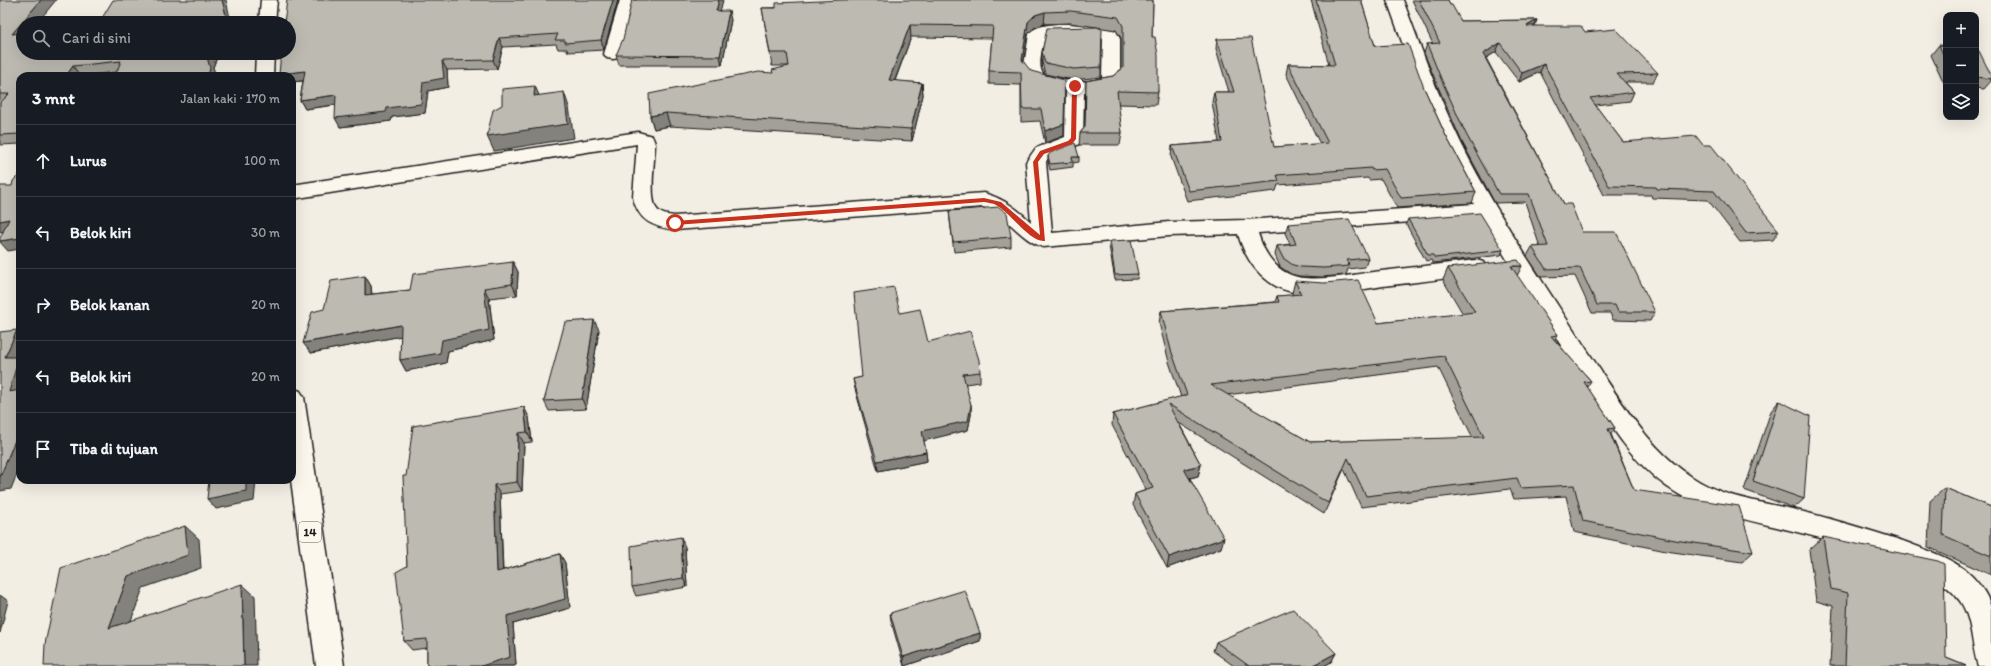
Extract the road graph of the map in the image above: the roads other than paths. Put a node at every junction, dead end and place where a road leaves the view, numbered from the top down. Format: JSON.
{"nodes":[{"id":1,"x":269,"y":0,"type":"edge"},
{"id":2,"x":628,"y":0,"type":"edge"},
{"id":3,"x":1395,"y":0,"type":"edge"},
{"id":4,"x":268,"y":16,"type":"edge"},
{"id":5,"x":613,"y":54,"type":"dead end"},
{"id":6,"x":265,"y":60,"type":"edge"},
{"id":7,"x":264,"y":72,"type":"edge"},
{"id":8,"x":1075,"y":86,"type":"junction"},
{"id":9,"x":296,"y":191,"type":"edge"},
{"id":10,"x":1486,"y":210,"type":"junction"},
{"id":11,"x":1246,"y":227,"type":"junction"},
{"id":12,"x":1043,"y":240,"type":"junction"},
{"id":13,"x":1518,"y":262,"type":"junction"},
{"id":14,"x":296,"y":425,"type":"edge"},
{"id":15,"x":1991,"y":664,"type":"edge"},
{"id":16,"x":330,"y":666,"type":"edge"}],
"edges":[{"from":1,"to":4,"type":"main road"},
{"from":2,"to":5,"type":"main road"},
{"from":3,"to":10,"type":"main road"},
{"from":6,"to":7,"type":"main road"},
{"from":8,"to":8,"type":"main road"},
{"from":8,"to":12,"type":"main road"},
{"from":9,"to":12,"type":"main road"},
{"from":10,"to":11,"type":"main road"},
{"from":10,"to":13,"type":"main road"},
{"from":11,"to":12,"type":"main road"},
{"from":11,"to":13,"type":"main road"},
{"from":13,"to":15,"type":"main road"},
{"from":14,"to":16,"type":"main road","number":"14"}]}
